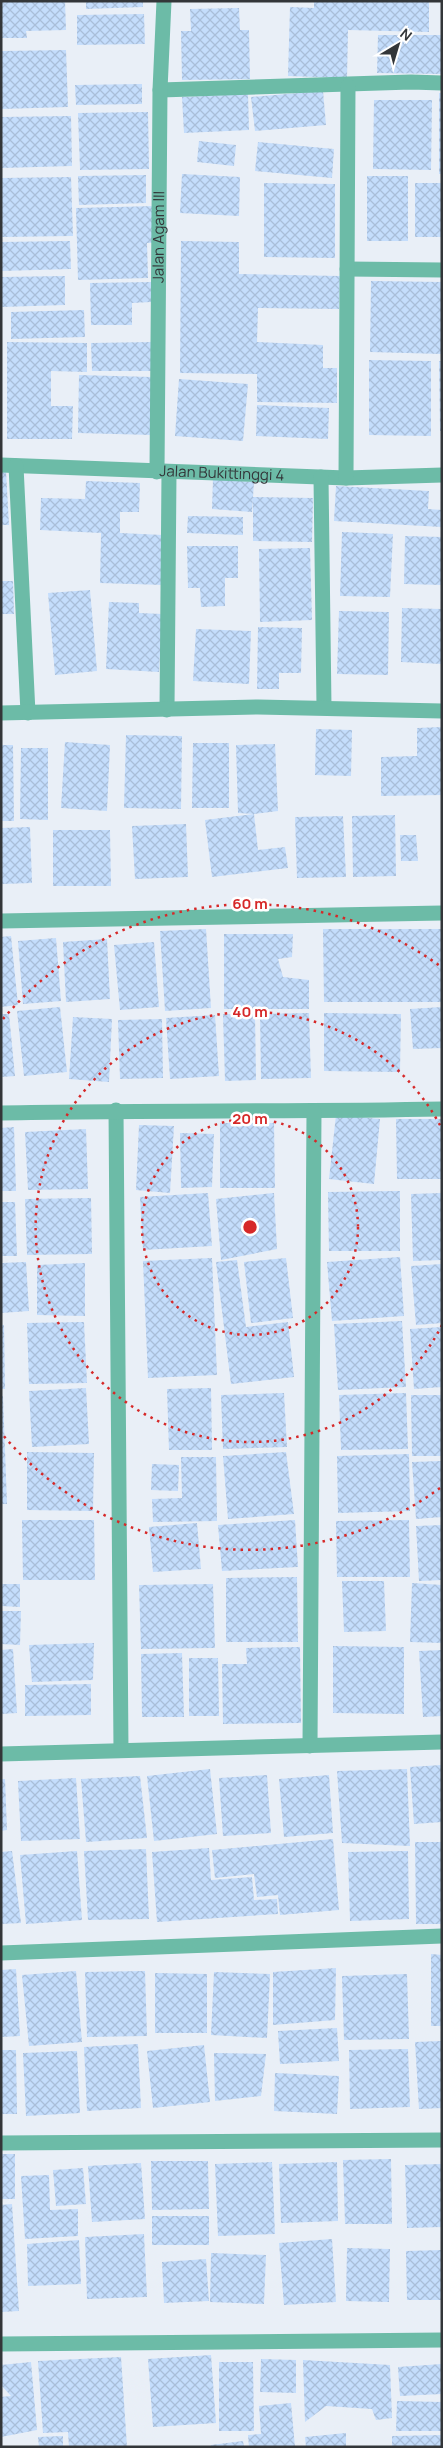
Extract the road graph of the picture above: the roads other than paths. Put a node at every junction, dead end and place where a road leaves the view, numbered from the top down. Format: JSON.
{"nodes":[{"id":1,"x":164,"y":1,"type":"edge"},
{"id":2,"x":442,"y":84,"type":"edge"},
{"id":3,"x":348,"y":86,"type":"junction"},
{"id":4,"x":160,"y":90,"type":"junction"},
{"id":5,"x":347,"y":269,"type":"junction"},
{"id":6,"x":442,"y":270,"type":"edge"},
{"id":7,"x":8,"y":466,"type":"edge"},
{"id":8,"x":163,"y":472,"type":"junction"},
{"id":9,"x":442,"y":475,"type":"edge"},
{"id":10,"x":321,"y":477,"type":"junction"},
{"id":11,"x":346,"y":478,"type":"junction"},
{"id":12,"x":324,"y":707,"type":"junction"},
{"id":13,"x":167,"y":710,"type":"junction"},
{"id":14,"x":442,"y":711,"type":"edge"},
{"id":15,"x":1,"y":713,"type":"edge"},
{"id":16,"x":28,"y":713,"type":"junction"},
{"id":17,"x":442,"y":912,"type":"edge"},
{"id":18,"x":1,"y":922,"type":"edge"},
{"id":19,"x":442,"y":1109,"type":"edge"},
{"id":20,"x":116,"y":1110,"type":"junction"},
{"id":21,"x":314,"y":1112,"type":"junction"},
{"id":22,"x":1,"y":1113,"type":"edge"},
{"id":23,"x":442,"y":1742,"type":"edge"},
{"id":24,"x":310,"y":1746,"type":"junction"},
{"id":25,"x":121,"y":1750,"type":"junction"},
{"id":26,"x":1,"y":1754,"type":"edge"},
{"id":27,"x":442,"y":1936,"type":"edge"},
{"id":28,"x":1,"y":1953,"type":"edge"},
{"id":29,"x":442,"y":2140,"type":"edge"},
{"id":30,"x":1,"y":2144,"type":"edge"},
{"id":31,"x":442,"y":2340,"type":"edge"},
{"id":32,"x":1,"y":2344,"type":"edge"}],
"edges":[{"from":1,"to":4,"type":"street","name":"Jalan Agam III"},
{"from":2,"to":3,"type":"street"},
{"from":3,"to":4,"type":"street"},
{"from":3,"to":5,"type":"street"},
{"from":4,"to":8,"type":"street","name":"Jalan Agam III"},
{"from":5,"to":6,"type":"street"},
{"from":5,"to":11,"type":"street"},
{"from":7,"to":8,"type":"street","name":"Jalan Bukittinggi 4"},
{"from":7,"to":16,"type":"street"},
{"from":8,"to":10,"type":"street","name":"Jalan Bukittinggi 4"},
{"from":8,"to":13,"type":"street","name":"Jalan Agam III"},
{"from":9,"to":11,"type":"street","name":"Jalan Bukittinggi 4"},
{"from":10,"to":11,"type":"street","name":"Jalan Bukittinggi 4"},
{"from":10,"to":12,"type":"street"},
{"from":12,"to":13,"type":"street"},
{"from":12,"to":14,"type":"street"},
{"from":13,"to":16,"type":"street"},
{"from":15,"to":16,"type":"street"},
{"from":17,"to":18,"type":"street"},
{"from":19,"to":21,"type":"street"},
{"from":20,"to":21,"type":"street"},
{"from":20,"to":22,"type":"street"},
{"from":20,"to":25,"type":"street"},
{"from":21,"to":24,"type":"street"},
{"from":23,"to":24,"type":"street"},
{"from":24,"to":25,"type":"street"},
{"from":25,"to":26,"type":"street"},
{"from":27,"to":28,"type":"street"},
{"from":29,"to":30,"type":"street"},
{"from":31,"to":32,"type":"street"}]}
